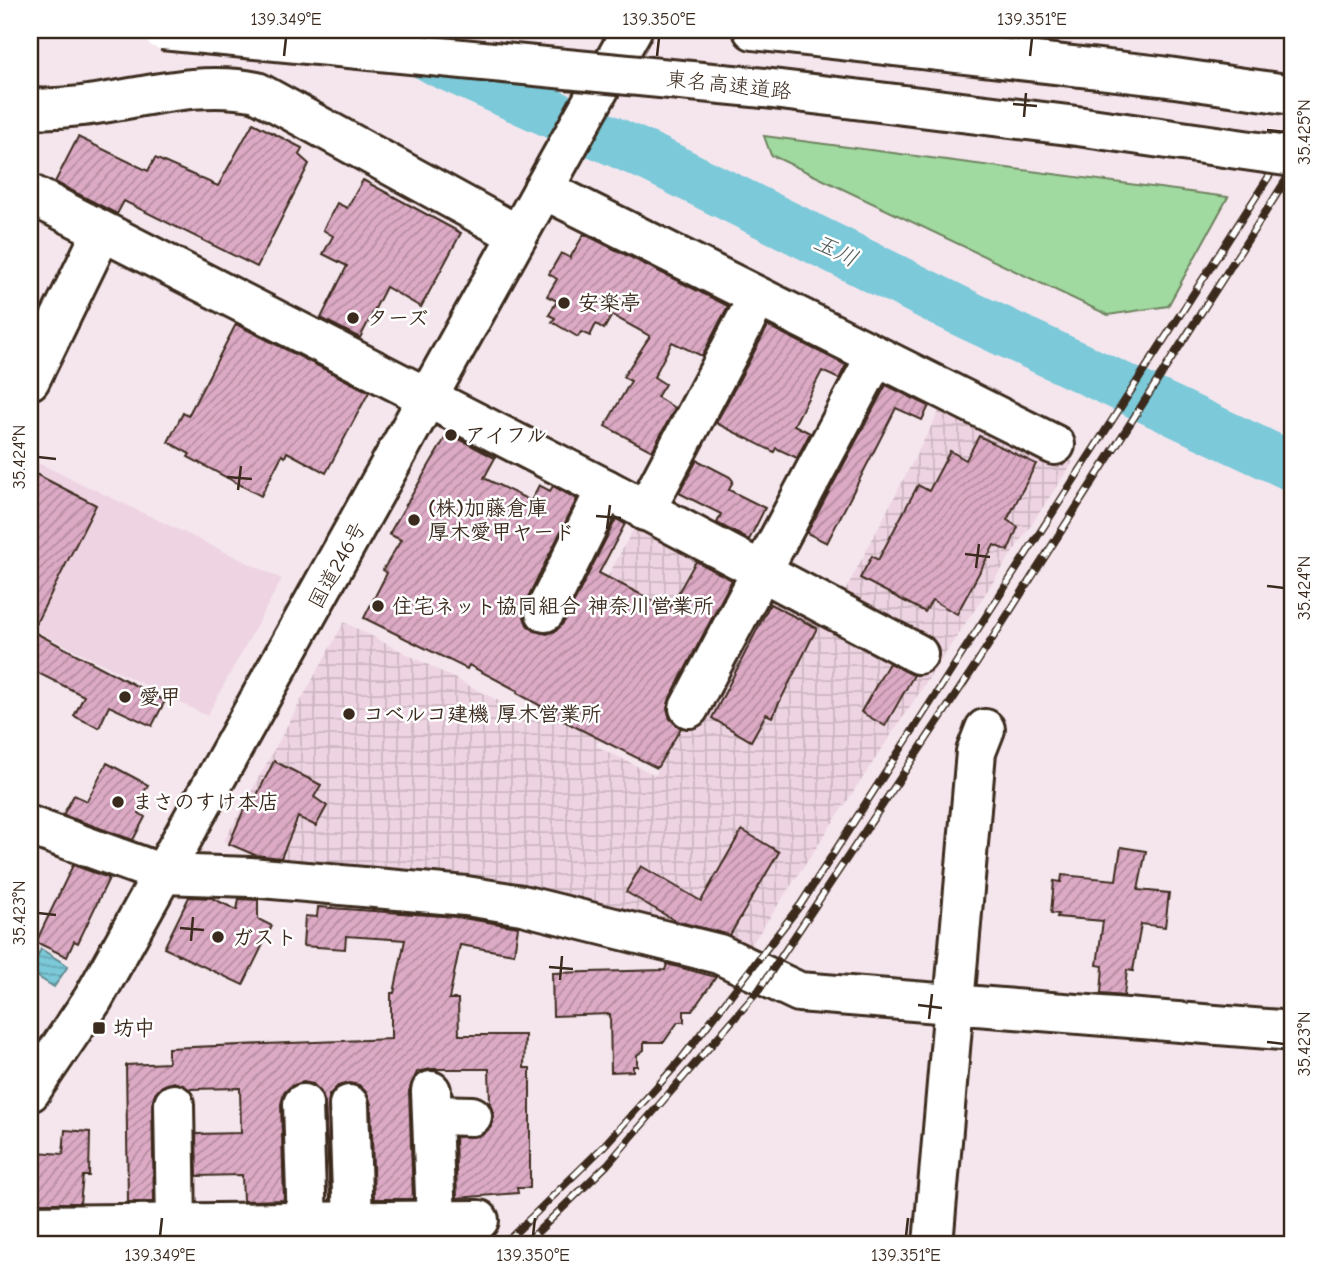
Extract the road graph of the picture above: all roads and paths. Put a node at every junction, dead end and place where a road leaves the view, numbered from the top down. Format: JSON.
{"nodes":[{"id":1,"x":162,"y":30,"type":"edge"},
{"id":2,"x":753,"y":30,"type":"edge"},
{"id":3,"x":626,"y":40,"type":"edge"},
{"id":4,"x":1293,"y":95,"type":"edge"},
{"id":5,"x":30,"y":108,"type":"edge"},
{"id":6,"x":1293,"y":157,"type":"edge"},
{"id":7,"x":546,"y":182,"type":"junction"},
{"id":8,"x":30,"y":194,"type":"edge"},
{"id":9,"x":102,"y":232,"type":"junction"},
{"id":10,"x":518,"y":235,"type":"junction"},
{"id":11,"x":758,"y":296,"type":"junction"},
{"id":12,"x":876,"y":356,"type":"junction"},
{"id":13,"x":30,"y":380,"type":"edge"},
{"id":14,"x":430,"y":398,"type":"junction"},
{"id":15,"x":1055,"y":445,"type":"dead end"},
{"id":16,"x":606,"y":489,"type":"junction"},
{"id":17,"x":645,"y":511,"type":"junction"},
{"id":18,"x":763,"y":572,"type":"junction"},
{"id":19,"x":545,"y":611,"type":"dead end"},
{"id":20,"x":918,"y":654,"type":"dead end"},
{"id":21,"x":691,"y":693,"type":"dead end"},
{"id":22,"x":985,"y":729,"type":"dead end"},
{"id":23,"x":30,"y":826,"type":"edge"},
{"id":24,"x":163,"y":874,"type":"junction"},
{"id":25,"x":952,"y":1004,"type":"junction"},
{"id":26,"x":1293,"y":1031,"type":"edge"},
{"id":27,"x":30,"y":1092,"type":"edge"},
{"id":28,"x":174,"y":1104,"type":"dead end"},
{"id":29,"x":303,"y":1104,"type":"dead end"},
{"id":30,"x":349,"y":1105,"type":"dead end"},
{"id":31,"x":472,"y":1116,"type":"dead end"},
{"id":32,"x":479,"y":1220,"type":"dead end"},
{"id":33,"x":436,"y":1221,"type":"junction"},
{"id":34,"x":353,"y":1222,"type":"junction"},
{"id":35,"x":30,"y":1225,"type":"edge"},
{"id":36,"x":176,"y":1226,"type":"junction"},
{"id":37,"x":297,"y":1231,"type":"edge"},
{"id":38,"x":933,"y":1244,"type":"edge"}],
"edges":[{"from":1,"to":6,"type":"main road","name":"東名高速道路","bridge":true},
{"from":2,"to":4,"type":"main road"},
{"from":3,"to":7,"type":"main road","name":"国道246号"},
{"from":5,"to":10,"type":"main road"},
{"from":7,"to":10,"type":"main road","name":"国道246号"},
{"from":7,"to":11,"type":"main road"},
{"from":8,"to":9,"type":"main road"},
{"from":9,"to":13,"type":"main road"},
{"from":9,"to":14,"type":"main road"},
{"from":10,"to":14,"type":"main road","name":"国道246号"},
{"from":11,"to":12,"type":"main road"},
{"from":11,"to":17,"type":"main road"},
{"from":12,"to":15,"type":"main road"},
{"from":12,"to":18,"type":"main road"},
{"from":14,"to":16,"type":"main road"},
{"from":14,"to":24,"type":"main road","name":"国道246号"},
{"from":16,"to":17,"type":"main road"},
{"from":16,"to":19,"type":"main road"},
{"from":17,"to":18,"type":"main road"},
{"from":18,"to":20,"type":"main road"},
{"from":18,"to":21,"type":"main road"},
{"from":22,"to":25,"type":"main road"},
{"from":23,"to":24,"type":"main road"},
{"from":24,"to":25,"type":"main road"},
{"from":24,"to":27,"type":"main road","name":"国道246号"},
{"from":25,"to":26,"type":"main road"},
{"from":25,"to":38,"type":"main road"},
{"from":28,"to":36,"type":"main road"},
{"from":29,"to":37,"type":"main road"},
{"from":30,"to":34,"type":"main road"},
{"from":31,"to":33,"type":"main road"},
{"from":32,"to":33,"type":"main road"},
{"from":33,"to":34,"type":"main road"},
{"from":34,"to":37,"type":"main road"},
{"from":35,"to":36,"type":"main road"},
{"from":36,"to":37,"type":"main road"}]}
